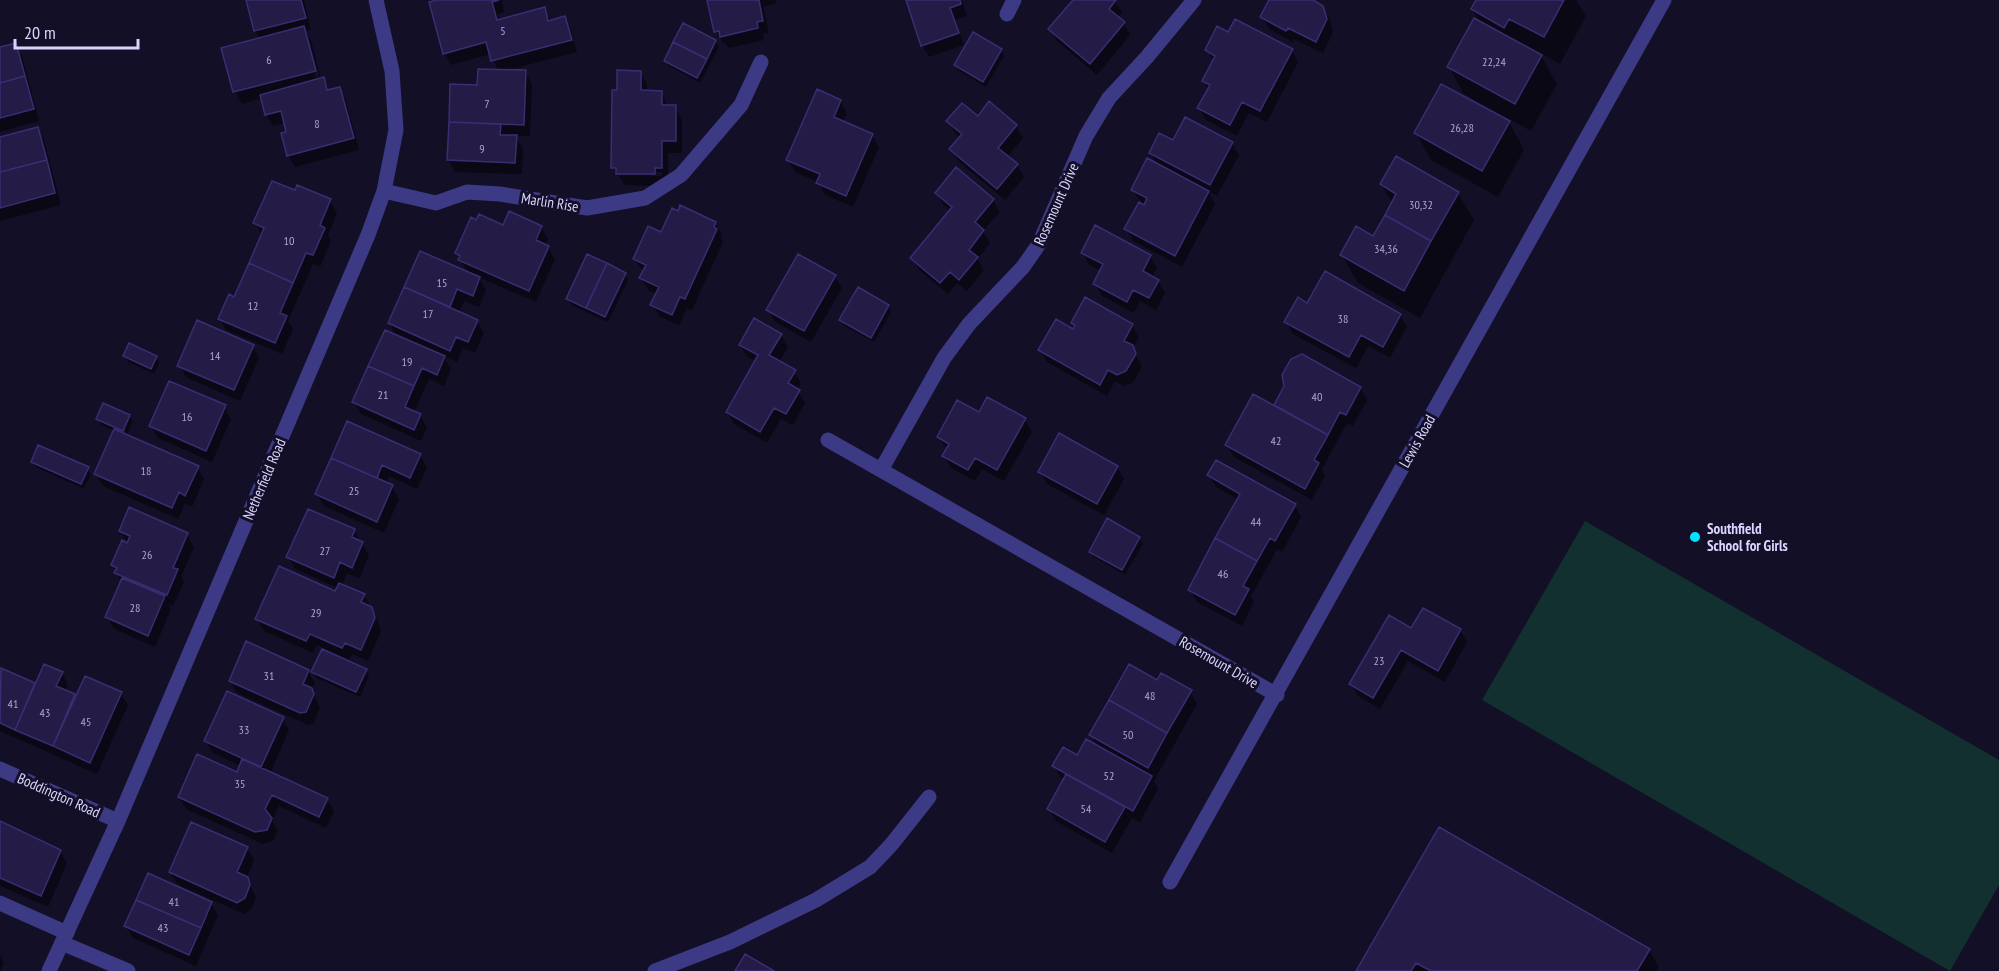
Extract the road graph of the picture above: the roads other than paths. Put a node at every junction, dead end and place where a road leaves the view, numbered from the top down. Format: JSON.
{"nodes":[{"id":1,"x":376,"y":0,"type":"edge"},
{"id":2,"x":1194,"y":0,"type":"edge"},
{"id":3,"x":1664,"y":0,"type":"edge"},
{"id":4,"x":761,"y":62,"type":"dead end"},
{"id":5,"x":384,"y":190,"type":"junction"},
{"id":6,"x":828,"y":440,"type":"dead end"},
{"id":7,"x":880,"y":470,"type":"junction"},
{"id":8,"x":1276,"y":694,"type":"junction"},
{"id":9,"x":0,"y":769,"type":"edge"},
{"id":10,"x":929,"y":797,"type":"dead end"},
{"id":11,"x":118,"y":821,"type":"junction"},
{"id":12,"x":1170,"y":882,"type":"dead end"},
{"id":13,"x":0,"y":903,"type":"edge"},
{"id":14,"x":65,"y":938,"type":"junction"},
{"id":15,"x":49,"y":971,"type":"edge"},
{"id":16,"x":128,"y":971,"type":"edge"},
{"id":17,"x":655,"y":971,"type":"edge"}],
"edges":[{"from":1,"to":5,"type":"street","name":"Netherfield Road"},
{"from":2,"to":7,"type":"street","name":"Rosemount Drive"},
{"from":3,"to":8,"type":"street","name":"Lewis Road"},
{"from":4,"to":5,"type":"street","name":"Marlin Rise"},
{"from":5,"to":11,"type":"street","name":"Netherfield Road"},
{"from":6,"to":7,"type":"street","name":"Rosemount Drive"},
{"from":7,"to":8,"type":"street","name":"Rosemount Drive"},
{"from":8,"to":12,"type":"street","name":"Lewis Road"},
{"from":9,"to":11,"type":"street","name":"Boddington Road"},
{"from":10,"to":17,"type":"street"},
{"from":11,"to":14,"type":"street","name":"Netherfield Road"},
{"from":13,"to":14,"type":"street"},
{"from":14,"to":15,"type":"street","name":"Netherfield Road"},
{"from":14,"to":16,"type":"street"}]}
